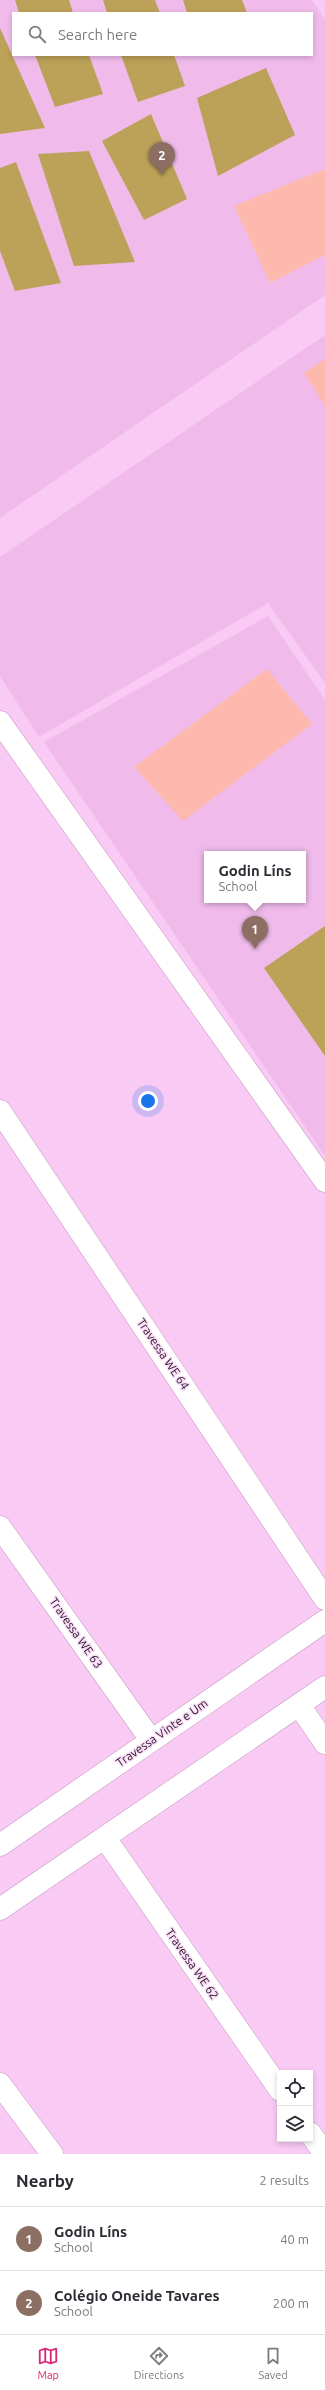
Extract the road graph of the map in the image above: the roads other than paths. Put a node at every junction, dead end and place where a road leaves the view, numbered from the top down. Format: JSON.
{"nodes":[{"id":1,"x":0,"y":722,"type":"edge"},
{"id":2,"x":0,"y":1111,"type":"edge"},
{"id":3,"x":325,"y":1181,"type":"edge"},
{"id":4,"x":0,"y":1527,"type":"edge"},
{"id":5,"x":325,"y":1598,"type":"edge"},
{"id":6,"x":325,"y":1621,"type":"edge"},
{"id":7,"x":325,"y":1687,"type":"edge"},
{"id":8,"x":299,"y":1705,"type":"junction"},
{"id":9,"x":151,"y":1740,"type":"junction"},
{"id":10,"x":325,"y":1744,"type":"edge"},
{"id":11,"x":105,"y":1838,"type":"junction"},
{"id":12,"x":0,"y":1845,"type":"edge"},
{"id":13,"x":0,"y":1909,"type":"edge"},
{"id":14,"x":0,"y":2084,"type":"edge"},
{"id":15,"x":277,"y":2086,"type":"edge"},
{"id":16,"x":313,"y":2137,"type":"edge"},
{"id":17,"x":52,"y":2154,"type":"edge"},
{"id":18,"x":325,"y":2154,"type":"edge"}],
"edges":[{"from":1,"to":3,"type":"street"},
{"from":2,"to":5,"type":"street","name":"Travessa WE 64"},
{"from":4,"to":9,"type":"street","name":"Travessa WE 63"},
{"from":6,"to":9,"type":"street","name":"Travessa Vinte e Um"},
{"from":7,"to":8,"type":"street"},
{"from":8,"to":10,"type":"street"},
{"from":8,"to":11,"type":"street"},
{"from":9,"to":12,"type":"street","name":"Travessa Vinte e Um"},
{"from":11,"to":13,"type":"street"},
{"from":11,"to":15,"type":"street","name":"Travessa WE 62"},
{"from":14,"to":17,"type":"street"},
{"from":16,"to":18,"type":"street"}]}
